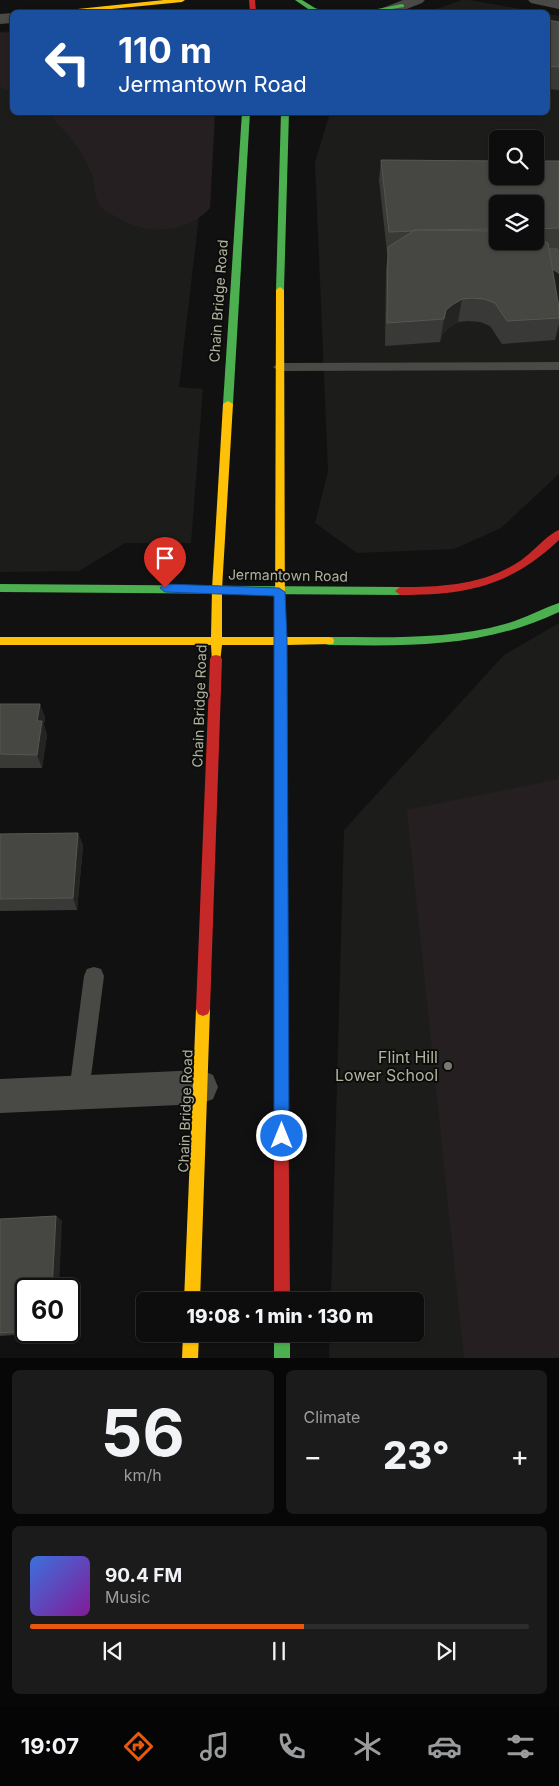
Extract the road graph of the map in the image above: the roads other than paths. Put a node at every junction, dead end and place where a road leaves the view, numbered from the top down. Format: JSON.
{"nodes":[{"id":1,"x":182,"y":0,"type":"edge"},
{"id":2,"x":298,"y":0,"type":"edge"},
{"id":3,"x":536,"y":0,"type":"edge"},
{"id":4,"x":409,"y":3,"type":"edge"},
{"id":5,"x":559,"y":4,"type":"edge"},
{"id":6,"x":87,"y":10,"type":"edge"},
{"id":7,"x":313,"y":10,"type":"edge"},
{"id":8,"x":376,"y":10,"type":"edge"},
{"id":9,"x":391,"y":10,"type":"edge"},
{"id":10,"x":246,"y":115,"type":"edge"},
{"id":11,"x":285,"y":115,"type":"edge"},
{"id":12,"x":551,"y":242,"type":"edge"},
{"id":13,"x":559,"y":270,"type":"edge"},
{"id":14,"x":559,"y":366,"type":"edge"},
{"id":15,"x":279,"y":367,"type":"junction"},
{"id":16,"x":559,"y":534,"type":"edge"},
{"id":17,"x":0,"y":588,"type":"edge"},
{"id":18,"x":217,"y":590,"type":"junction"},
{"id":19,"x":279,"y":592,"type":"junction"},
{"id":20,"x":559,"y":607,"type":"edge"},
{"id":21,"x":217,"y":640,"type":"junction"},
{"id":22,"x":281,"y":640,"type":"junction"},
{"id":23,"x":0,"y":641,"type":"edge"},
{"id":24,"x":94,"y":976,"type":"dead end"},
{"id":25,"x":201,"y":1087,"type":"junction"},
{"id":26,"x":79,"y":1092,"type":"junction"},
{"id":27,"x":0,"y":1096,"type":"edge"},
{"id":28,"x":192,"y":1292,"type":"edge"},
{"id":29,"x":282,"y":1292,"type":"edge"},
{"id":30,"x":191,"y":1342,"type":"edge"},
{"id":31,"x":282,"y":1342,"type":"edge"},
{"id":32,"x":190,"y":1358,"type":"edge"},
{"id":33,"x":282,"y":1358,"type":"edge"}],
"edges":[{"from":1,"to":6,"type":"main road"},
{"from":2,"to":7,"type":"main road"},
{"from":3,"to":5,"type":"street"},
{"from":4,"to":8,"type":"main road"},
{"from":4,"to":9,"type":"street"},
{"from":10,"to":18,"type":"main road","name":"Chain Bridge Road"},
{"from":11,"to":15,"type":"main road"},
{"from":12,"to":13,"type":"lane"},
{"from":14,"to":15,"type":"lane"},
{"from":15,"to":19,"type":"main road"},
{"from":16,"to":19,"type":"main road","name":"Jermantown Road"},
{"from":17,"to":18,"type":"main road","name":"Jermantown Road"},
{"from":18,"to":19,"type":"main road","name":"Jermantown Road"},
{"from":18,"to":21,"type":"main road","name":"Chain Bridge Road"},
{"from":19,"to":22,"type":"main road"},
{"from":20,"to":22,"type":"main road"},
{"from":21,"to":22,"type":"main road"},
{"from":21,"to":23,"type":"main road"},
{"from":21,"to":25,"type":"main road","name":"Chain Bridge Road"},
{"from":22,"to":29,"type":"main road"},
{"from":24,"to":26,"type":"lane"},
{"from":25,"to":26,"type":"street"},
{"from":25,"to":28,"type":"main road","name":"Chain Bridge Road"},
{"from":26,"to":27,"type":"street"},
{"from":30,"to":32,"type":"main road"},
{"from":31,"to":33,"type":"main road"}]}
